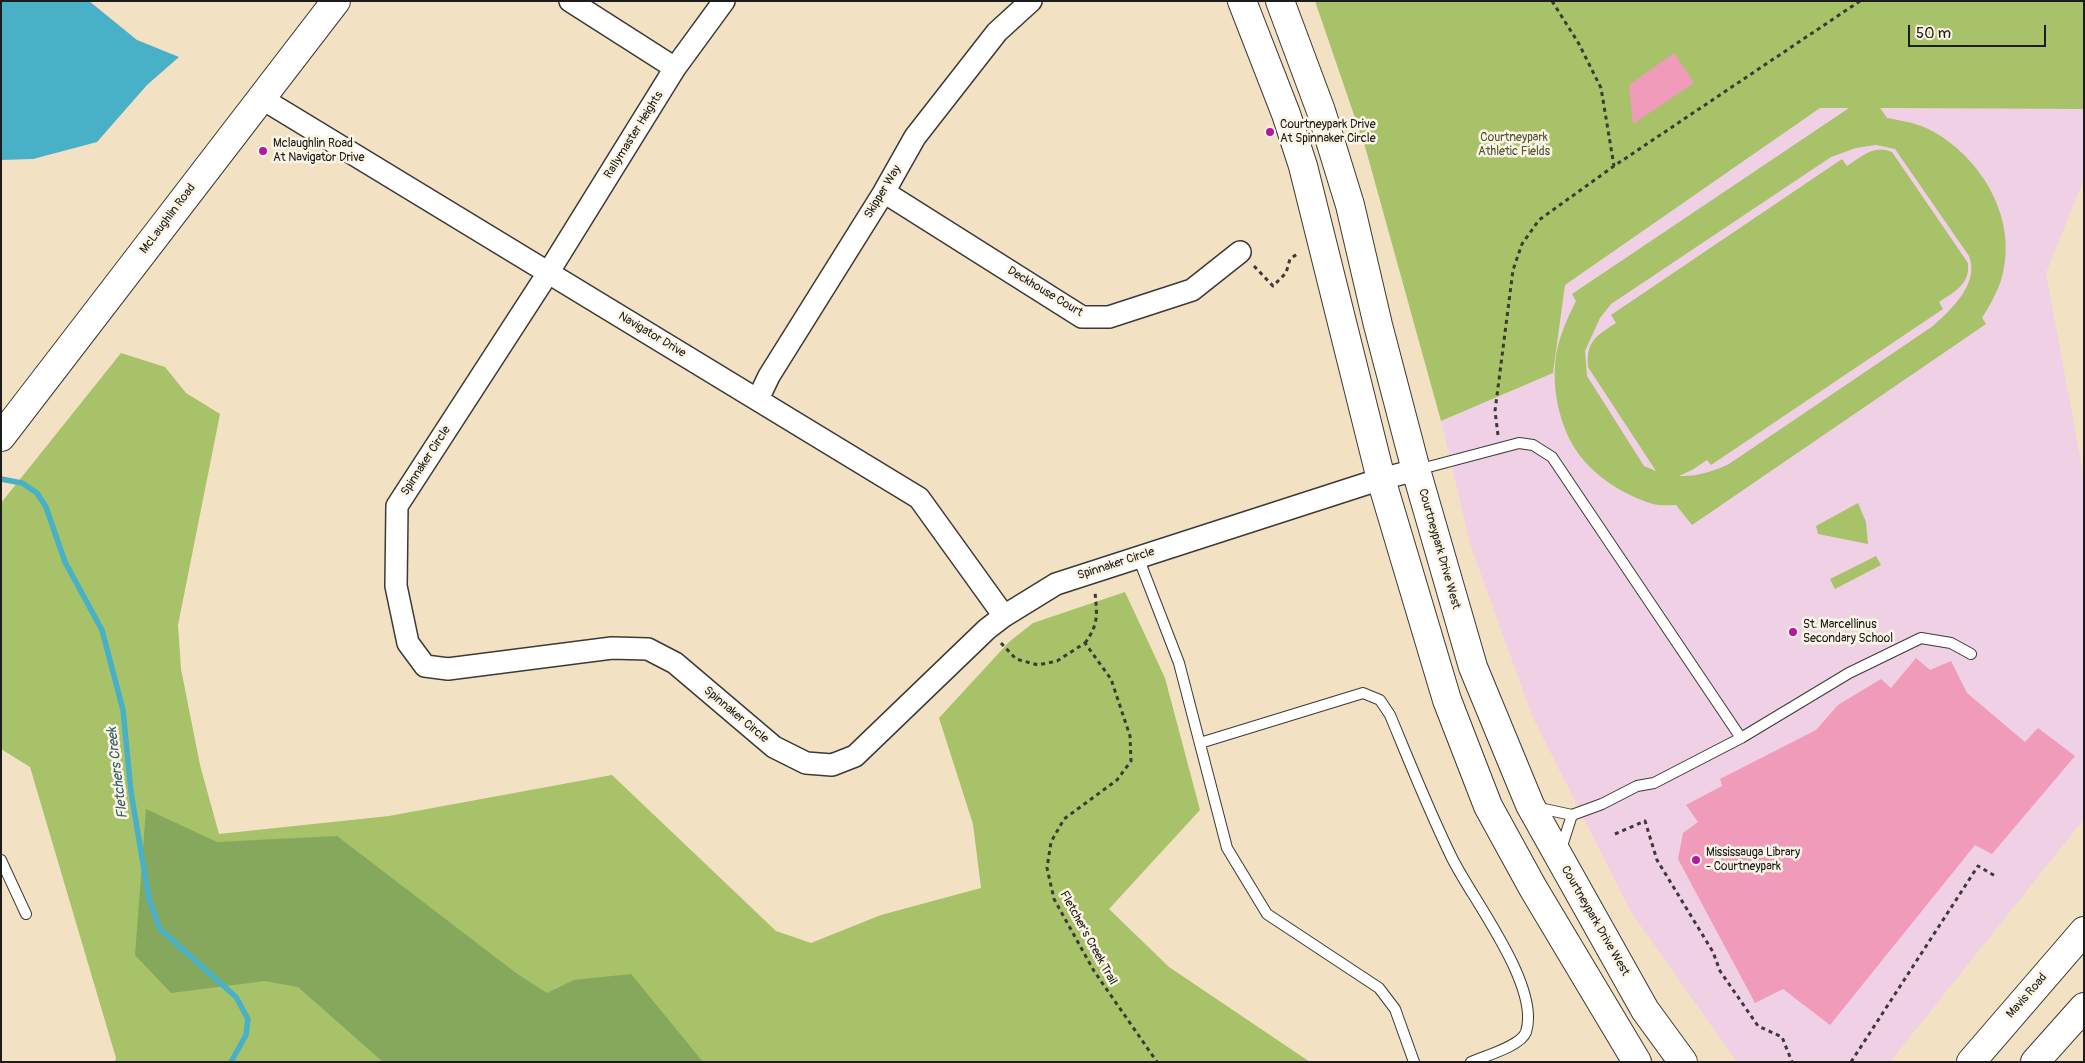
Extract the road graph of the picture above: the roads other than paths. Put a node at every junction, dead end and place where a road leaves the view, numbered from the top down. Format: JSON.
{"nodes":[{"id":1,"x":336,"y":1,"type":"edge"},
{"id":2,"x":570,"y":1,"type":"edge"},
{"id":3,"x":724,"y":1,"type":"edge"},
{"id":4,"x":1031,"y":1,"type":"edge"},
{"id":5,"x":1242,"y":1,"type":"edge"},
{"id":6,"x":1280,"y":1,"type":"edge"},
{"id":7,"x":675,"y":68,"type":"junction"},
{"id":8,"x":261,"y":98,"type":"junction"},
{"id":9,"x":884,"y":192,"type":"junction"},
{"id":10,"x":1240,"y":252,"type":"road end"},
{"id":11,"x":548,"y":273,"type":"junction"},
{"id":12,"x":758,"y":399,"type":"junction"},
{"id":13,"x":2,"y":436,"type":"edge"},
{"id":14,"x":1416,"y":470,"type":"junction"},
{"id":15,"x":1381,"y":479,"type":"junction"},
{"id":16,"x":1138,"y":557,"type":"junction"},
{"id":17,"x":1004,"y":616,"type":"junction"},
{"id":18,"x":1971,"y":654,"type":"dead end"},
{"id":19,"x":1741,"y":738,"type":"junction"},
{"id":20,"x":1200,"y":743,"type":"junction"},
{"id":21,"x":1530,"y":805,"type":"junction"},
{"id":22,"x":1572,"y":815,"type":"junction"},
{"id":23,"x":1559,"y":858,"type":"junction"},
{"id":24,"x":1,"y":860,"type":"edge"},
{"id":25,"x":5,"y":876,"type":"edge"},
{"id":26,"x":26,"y":914,"type":"dead end"},
{"id":27,"x":2084,"y":931,"type":"edge"},
{"id":28,"x":2080,"y":1012,"type":"edge"},
{"id":29,"x":1414,"y":1062,"type":"edge"},
{"id":30,"x":1471,"y":1062,"type":"edge"},
{"id":31,"x":1637,"y":1062,"type":"edge"},
{"id":32,"x":1683,"y":1062,"type":"edge"},
{"id":33,"x":1971,"y":1062,"type":"edge"},
{"id":34,"x":2035,"y":1062,"type":"edge"}],
"edges":[{"from":1,"to":8,"type":"main road","name":"McLaughlin Road"},
{"from":2,"to":7,"type":"street"},
{"from":3,"to":7,"type":"street","name":"Rallymaster Heights"},
{"from":4,"to":9,"type":"street","name":"Skipper Way"},
{"from":5,"to":15,"type":"main road"},
{"from":6,"to":14,"type":"main road","name":"Courtneypark Drive West"},
{"from":7,"to":11,"type":"street","name":"Rallymaster Heights"},
{"from":8,"to":11,"type":"street","name":"Navigator Drive"},
{"from":8,"to":13,"type":"main road","name":"McLaughlin Road"},
{"from":9,"to":10,"type":"street","name":"Deckhouse Court"},
{"from":9,"to":12,"type":"street","name":"Skipper Way"},
{"from":11,"to":12,"type":"street","name":"Navigator Drive"},
{"from":11,"to":17,"type":"street","name":"Spinnaker Circle"},
{"from":12,"to":17,"type":"street","name":"Navigator Drive"},
{"from":14,"to":15,"type":"street","name":"Spinnaker Circle"},
{"from":14,"to":19,"type":"lane"},
{"from":14,"to":21,"type":"main road","name":"Courtneypark Drive West"},
{"from":15,"to":16,"type":"street","name":"Spinnaker Circle"},
{"from":15,"to":31,"type":"main road"},
{"from":16,"to":17,"type":"street","name":"Spinnaker Circle"},
{"from":16,"to":20,"type":"lane"},
{"from":18,"to":19,"type":"lane"},
{"from":19,"to":22,"type":"lane"},
{"from":20,"to":29,"type":"lane"},
{"from":20,"to":30,"type":"lane"},
{"from":21,"to":22,"type":"lane"},
{"from":21,"to":23,"type":"main road","name":"Courtneypark Drive West"},
{"from":22,"to":23,"type":"lane"},
{"from":23,"to":32,"type":"main road","name":"Courtneypark Drive West"},
{"from":24,"to":25,"type":"lane"},
{"from":25,"to":26,"type":"lane"},
{"from":27,"to":33,"type":"main road","name":"Mavis Road"},
{"from":28,"to":34,"type":"main road"}]}
